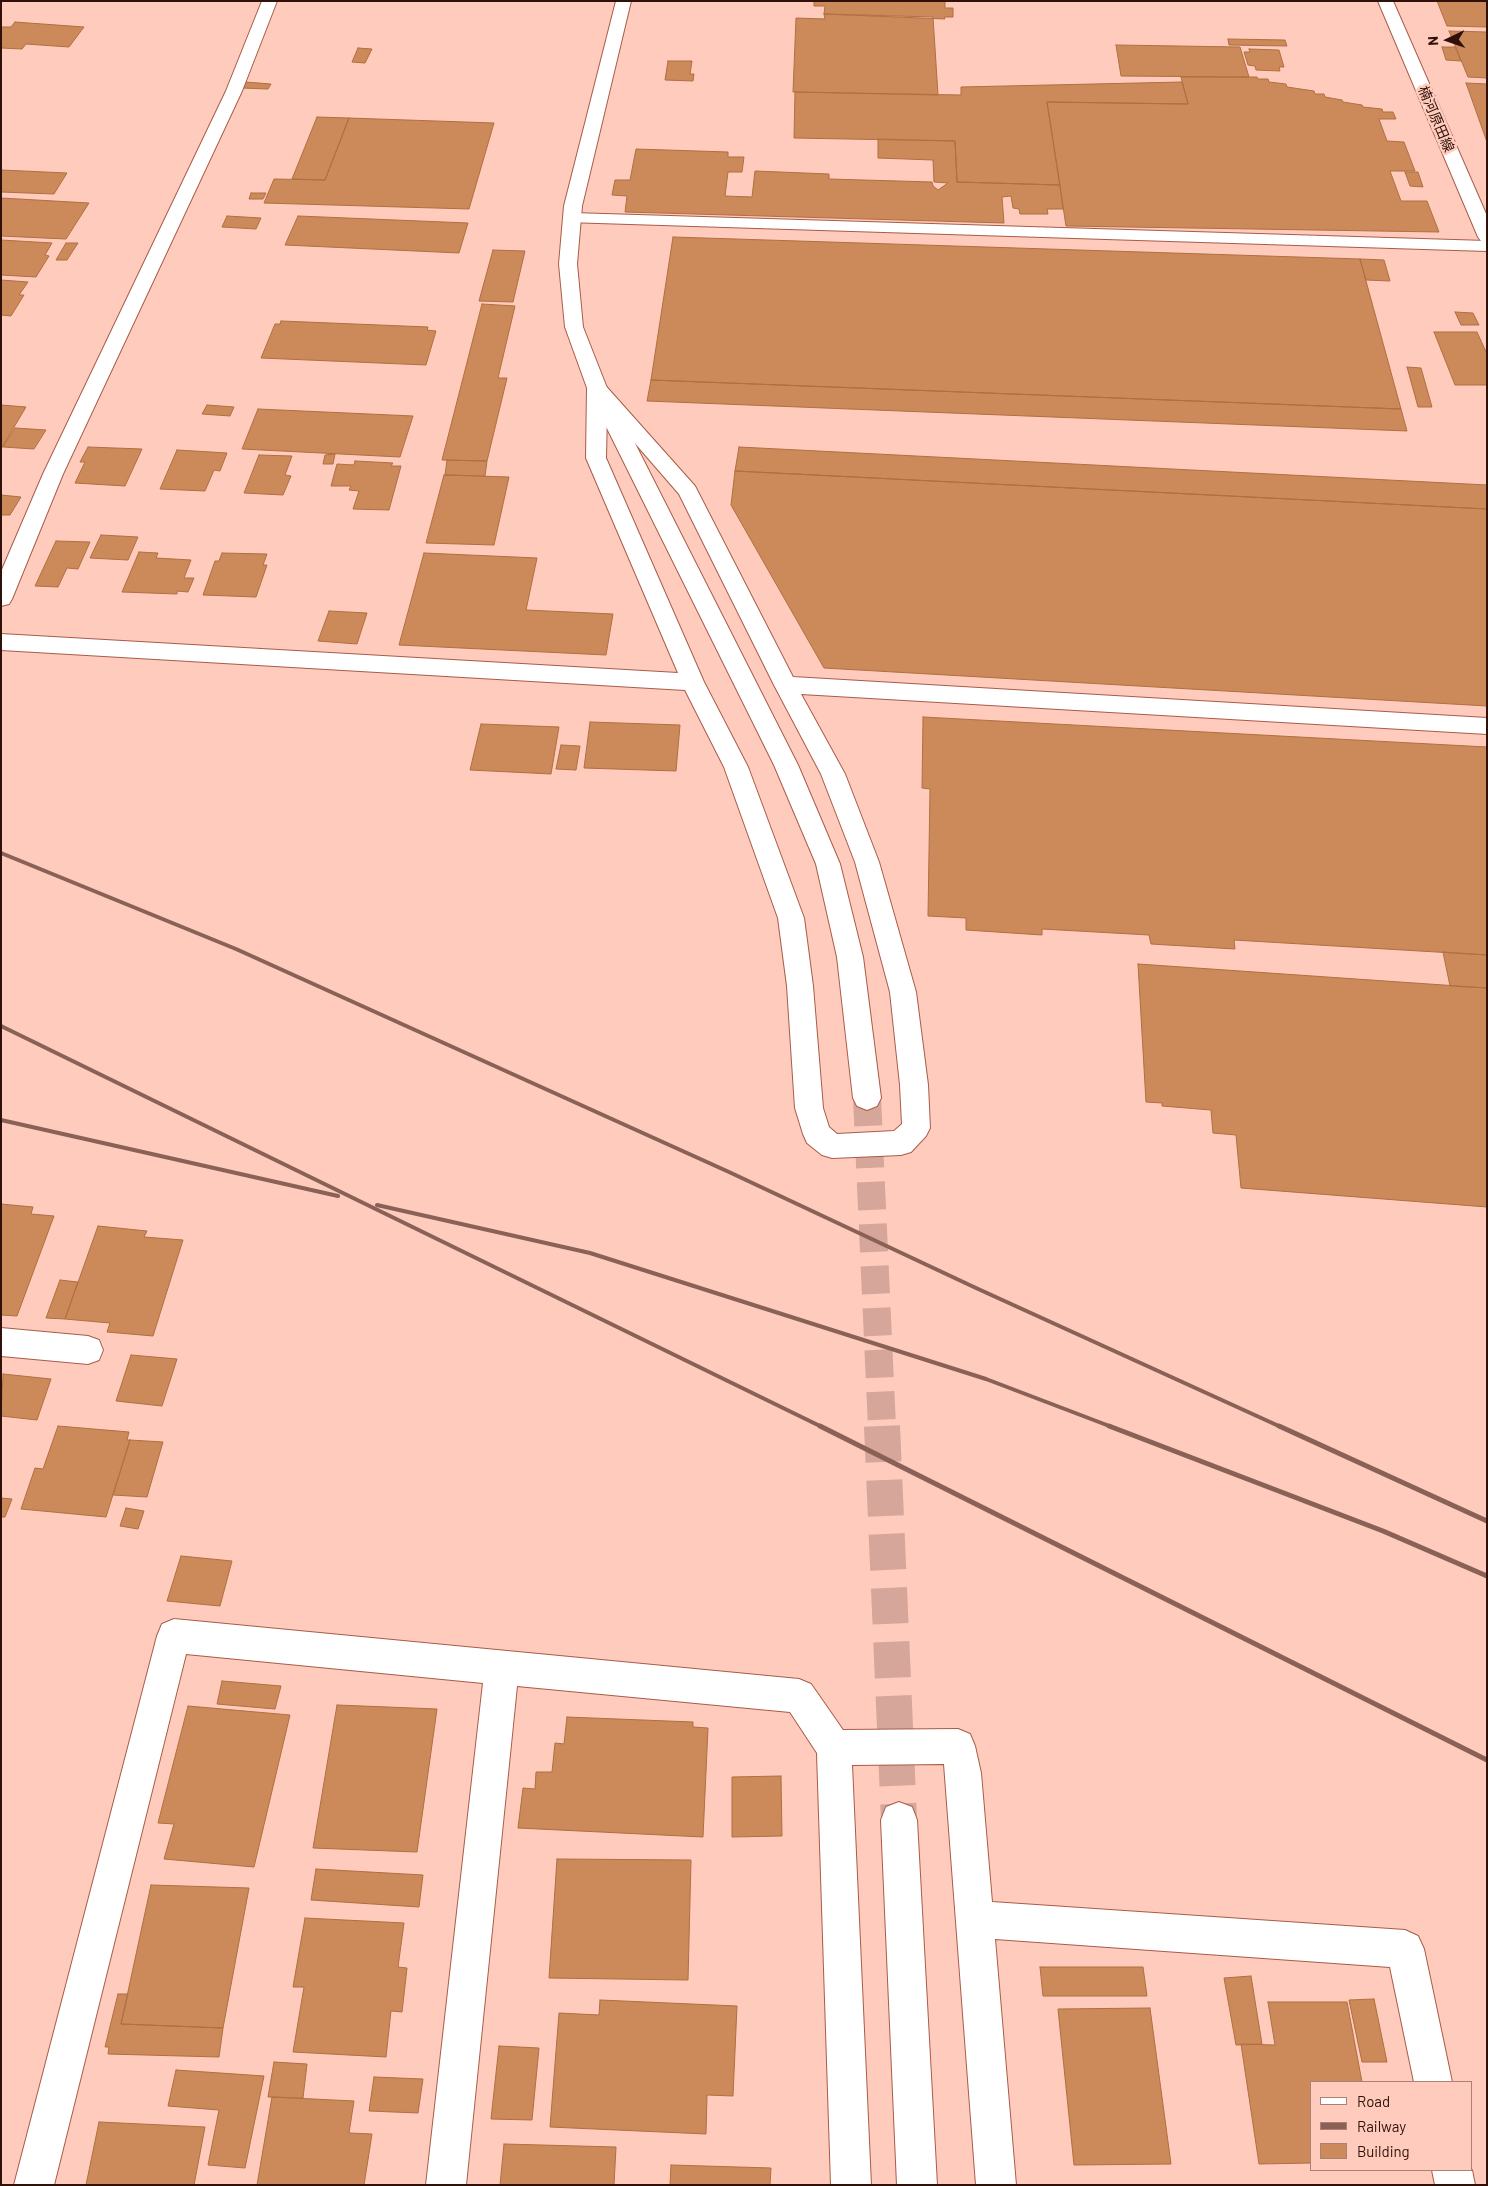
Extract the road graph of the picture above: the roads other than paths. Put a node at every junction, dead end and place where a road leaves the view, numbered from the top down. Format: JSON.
{"nodes":[{"id":1,"x":270,"y":1,"type":"edge"},
{"id":2,"x":624,"y":1,"type":"edge"},
{"id":3,"x":1385,"y":1,"type":"edge"},
{"id":4,"x":572,"y":218,"type":"junction"},
{"id":5,"x":1487,"y":237,"type":"edge"},
{"id":6,"x":1487,"y":246,"type":"edge"},
{"id":7,"x":597,"y":388,"type":"junction"},
{"id":8,"x":1,"y":599,"type":"edge"},
{"id":9,"x":1,"y":642,"type":"edge"},
{"id":10,"x":693,"y":682,"type":"junction"},
{"id":11,"x":785,"y":685,"type":"junction"},
{"id":12,"x":1487,"y":726,"type":"edge"},
{"id":13,"x":867,"y":1098,"type":"tunnel mouth"},
{"id":14,"x":1,"y":1342,"type":"edge"},
{"id":15,"x":88,"y":1350,"type":"dead end"},
{"id":16,"x":502,"y":1669,"type":"junction"},
{"id":17,"x":834,"y":1748,"type":"junction"},
{"id":18,"x":899,"y":1820,"type":"tunnel mouth"},
{"id":19,"x":975,"y":1919,"type":"junction"},
{"id":20,"x":1433,"y":2081,"type":"edge"},
{"id":21,"x":1452,"y":2171,"type":"edge"},
{"id":22,"x":34,"y":2185,"type":"edge"},
{"id":23,"x":446,"y":2185,"type":"edge"},
{"id":24,"x":851,"y":2185,"type":"edge"},
{"id":25,"x":917,"y":2185,"type":"edge"},
{"id":26,"x":996,"y":2185,"type":"edge"},
{"id":27,"x":1455,"y":2185,"type":"edge"}],
"edges":[{"from":1,"to":8,"type":"street"},
{"from":2,"to":4,"type":"street"},
{"from":3,"to":5,"type":"street","name":"楠河原田線"},
{"from":4,"to":6,"type":"street"},
{"from":4,"to":7,"type":"street"},
{"from":7,"to":10,"type":"street"},
{"from":7,"to":11,"type":"street"},
{"from":7,"to":13,"type":"street"},
{"from":9,"to":10,"type":"street"},
{"from":10,"to":11,"type":"street"},
{"from":11,"to":12,"type":"street"},
{"from":14,"to":15,"type":"street"},
{"from":16,"to":17,"type":"street"},
{"from":16,"to":22,"type":"street"},
{"from":16,"to":23,"type":"street"},
{"from":17,"to":19,"type":"street"},
{"from":17,"to":24,"type":"street"},
{"from":18,"to":25,"type":"street"},
{"from":19,"to":20,"type":"street"},
{"from":19,"to":26,"type":"street"},
{"from":21,"to":27,"type":"street"}]}
